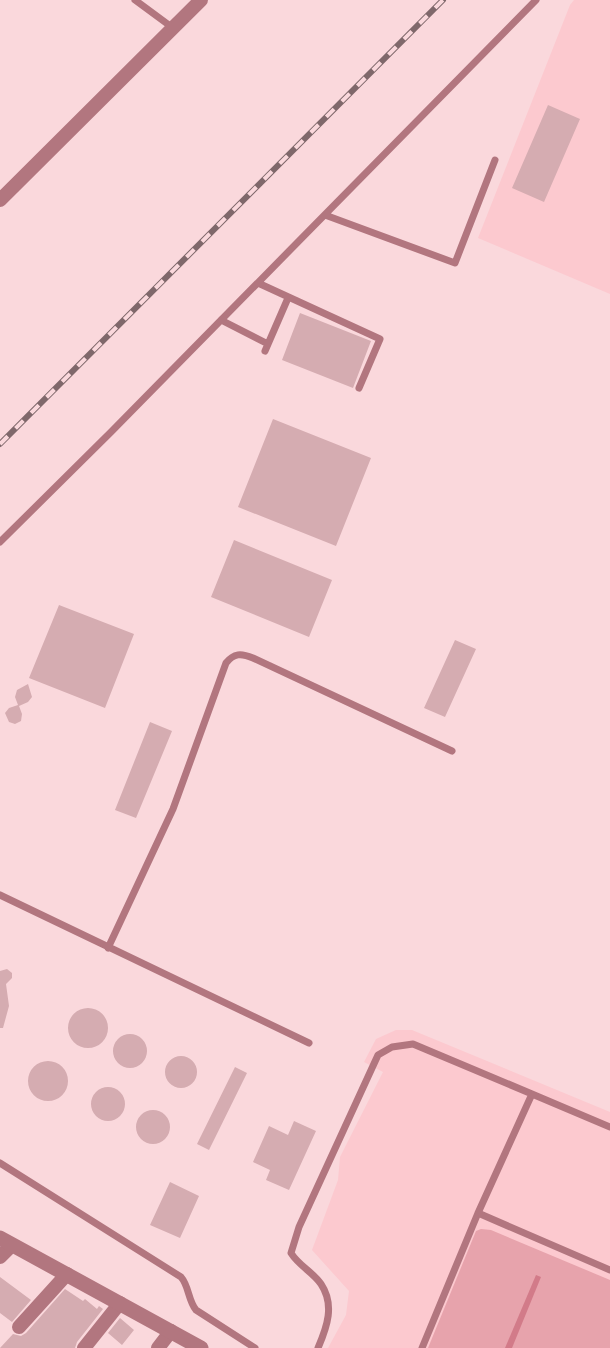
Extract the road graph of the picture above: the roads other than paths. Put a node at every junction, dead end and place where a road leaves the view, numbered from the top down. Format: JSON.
{"nodes":[{"id":1,"x":135,"y":0,"type":"edge"},
{"id":2,"x":201,"y":0,"type":"edge"},
{"id":3,"x":536,"y":0,"type":"edge"},
{"id":4,"x":173,"y":28,"type":"junction"},
{"id":5,"x":495,"y":160,"type":"dead end"},
{"id":6,"x":0,"y":200,"type":"edge"},
{"id":7,"x":325,"y":215,"type":"junction"},
{"id":8,"x":258,"y":283,"type":"junction"},
{"id":9,"x":288,"y":298,"type":"junction"},
{"id":10,"x":221,"y":320,"type":"junction"},
{"id":11,"x":359,"y":388,"type":"dead end"},
{"id":12,"x":0,"y":542,"type":"edge"},
{"id":13,"x":452,"y":751,"type":"dead end"},
{"id":14,"x":0,"y":895,"type":"edge"},
{"id":15,"x":108,"y":948,"type":"junction"},
{"id":16,"x":309,"y":1043,"type":"dead end"},
{"id":17,"x":532,"y":1094,"type":"junction"},
{"id":18,"x":610,"y":1127,"type":"edge"},
{"id":19,"x":0,"y":1163,"type":"edge"},
{"id":20,"x":478,"y":1213,"type":"junction"},
{"id":21,"x":6,"y":1241,"type":"edge"},
{"id":22,"x":0,"y":1257,"type":"edge"},
{"id":23,"x":610,"y":1270,"type":"edge"},
{"id":24,"x":67,"y":1274,"type":"junction"},
{"id":25,"x":120,"y":1303,"type":"junction"},
{"id":26,"x":19,"y":1327,"type":"dead end"},
{"id":27,"x":171,"y":1331,"type":"junction"},
{"id":28,"x":84,"y":1348,"type":"edge"},
{"id":29,"x":158,"y":1348,"type":"edge"},
{"id":30,"x":201,"y":1348,"type":"edge"},
{"id":31,"x":255,"y":1348,"type":"edge"},
{"id":32,"x":318,"y":1348,"type":"edge"},
{"id":33,"x":422,"y":1348,"type":"edge"}],
"edges":[{"from":1,"to":4,"type":"lane"},
{"from":2,"to":4,"type":"street"},
{"from":3,"to":7,"type":"lane"},
{"from":4,"to":6,"type":"street"},
{"from":5,"to":7,"type":"lane"},
{"from":7,"to":8,"type":"lane"},
{"from":8,"to":9,"type":"lane"},
{"from":8,"to":10,"type":"lane"},
{"from":9,"to":10,"type":"lane"},
{"from":9,"to":11,"type":"lane"},
{"from":10,"to":12,"type":"lane"},
{"from":13,"to":15,"type":"lane"},
{"from":14,"to":15,"type":"lane"},
{"from":15,"to":16,"type":"lane"},
{"from":17,"to":18,"type":"lane"},
{"from":17,"to":20,"type":"lane"},
{"from":17,"to":32,"type":"lane"},
{"from":19,"to":31,"type":"lane"},
{"from":20,"to":23,"type":"lane"},
{"from":20,"to":33,"type":"lane"},
{"from":21,"to":22,"type":"street"},
{"from":21,"to":24,"type":"street"},
{"from":24,"to":25,"type":"street"},
{"from":24,"to":26,"type":"street"},
{"from":25,"to":27,"type":"street"},
{"from":25,"to":28,"type":"street"},
{"from":27,"to":29,"type":"street"},
{"from":27,"to":30,"type":"street"}]}
